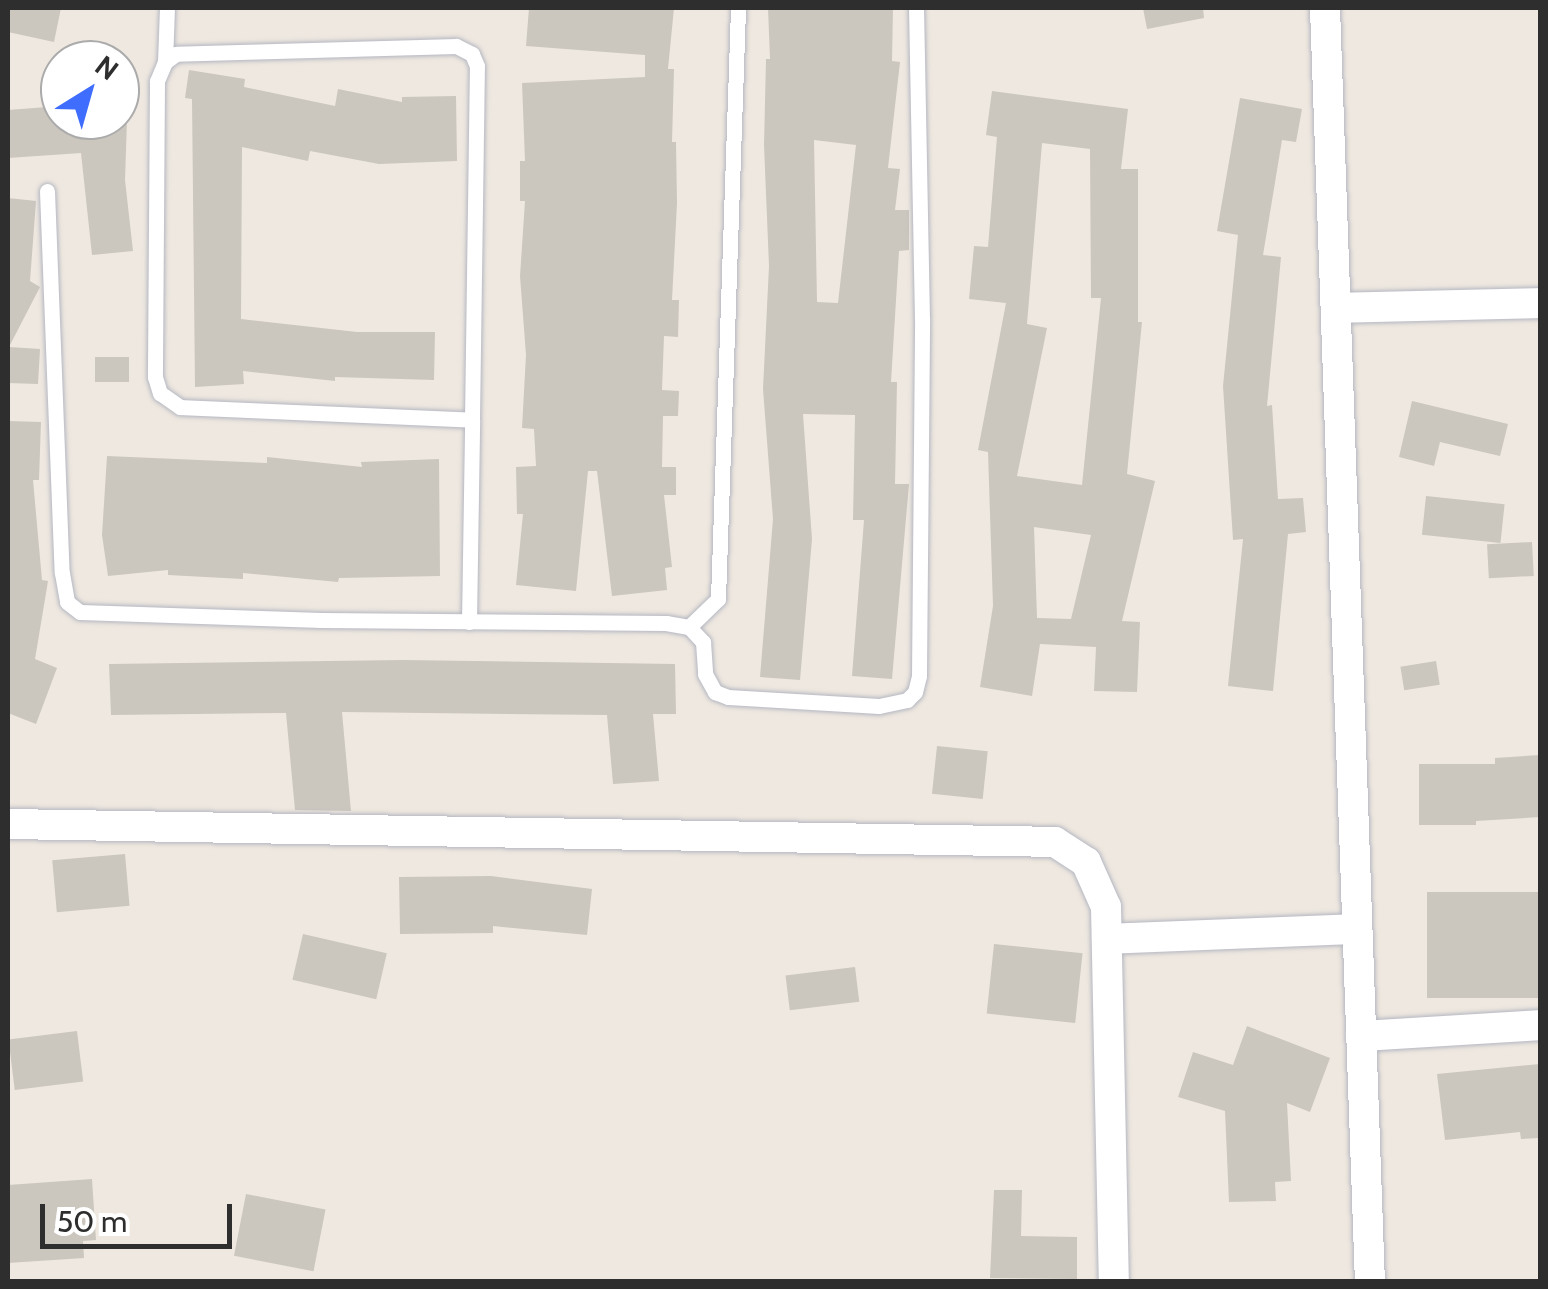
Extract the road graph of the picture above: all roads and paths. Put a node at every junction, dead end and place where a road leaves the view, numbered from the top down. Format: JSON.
{"nodes":[{"id":1,"x":167,"y":8,"type":"edge"},
{"id":2,"x":738,"y":8,"type":"edge"},
{"id":3,"x":916,"y":8,"type":"edge"},
{"id":4,"x":1325,"y":8,"type":"edge"},
{"id":5,"x":165,"y":62,"type":"junction"},
{"id":6,"x":47,"y":191,"type":"dead end"},
{"id":7,"x":1540,"y":303,"type":"edge"},
{"id":8,"x":1336,"y":308,"type":"junction"},
{"id":9,"x":472,"y":420,"type":"junction"},
{"id":10,"x":470,"y":622,"type":"junction"},
{"id":11,"x":689,"y":628,"type":"junction"},
{"id":12,"x":8,"y":824,"type":"edge"},
{"id":13,"x":1357,"y":929,"type":"junction"},
{"id":14,"x":1106,"y":939,"type":"junction"},
{"id":15,"x":1540,"y":1025,"type":"edge"},
{"id":16,"x":1361,"y":1036,"type":"junction"},
{"id":17,"x":1114,"y":1282,"type":"edge"},
{"id":18,"x":1370,"y":1282,"type":"edge"}],
"edges":[{"from":1,"to":5,"type":"lane"},
{"from":2,"to":11,"type":"lane"},
{"from":3,"to":11,"type":"lane"},
{"from":4,"to":8,"type":"street"},
{"from":5,"to":9,"type":"lane"},
{"from":5,"to":9,"type":"lane"},
{"from":6,"to":10,"type":"lane"},
{"from":7,"to":8,"type":"street"},
{"from":8,"to":13,"type":"street"},
{"from":9,"to":10,"type":"lane"},
{"from":10,"to":11,"type":"lane"},
{"from":12,"to":14,"type":"street"},
{"from":13,"to":14,"type":"street"},
{"from":13,"to":16,"type":"street"},
{"from":14,"to":17,"type":"street"},
{"from":15,"to":16,"type":"street"},
{"from":16,"to":18,"type":"street"}]}
